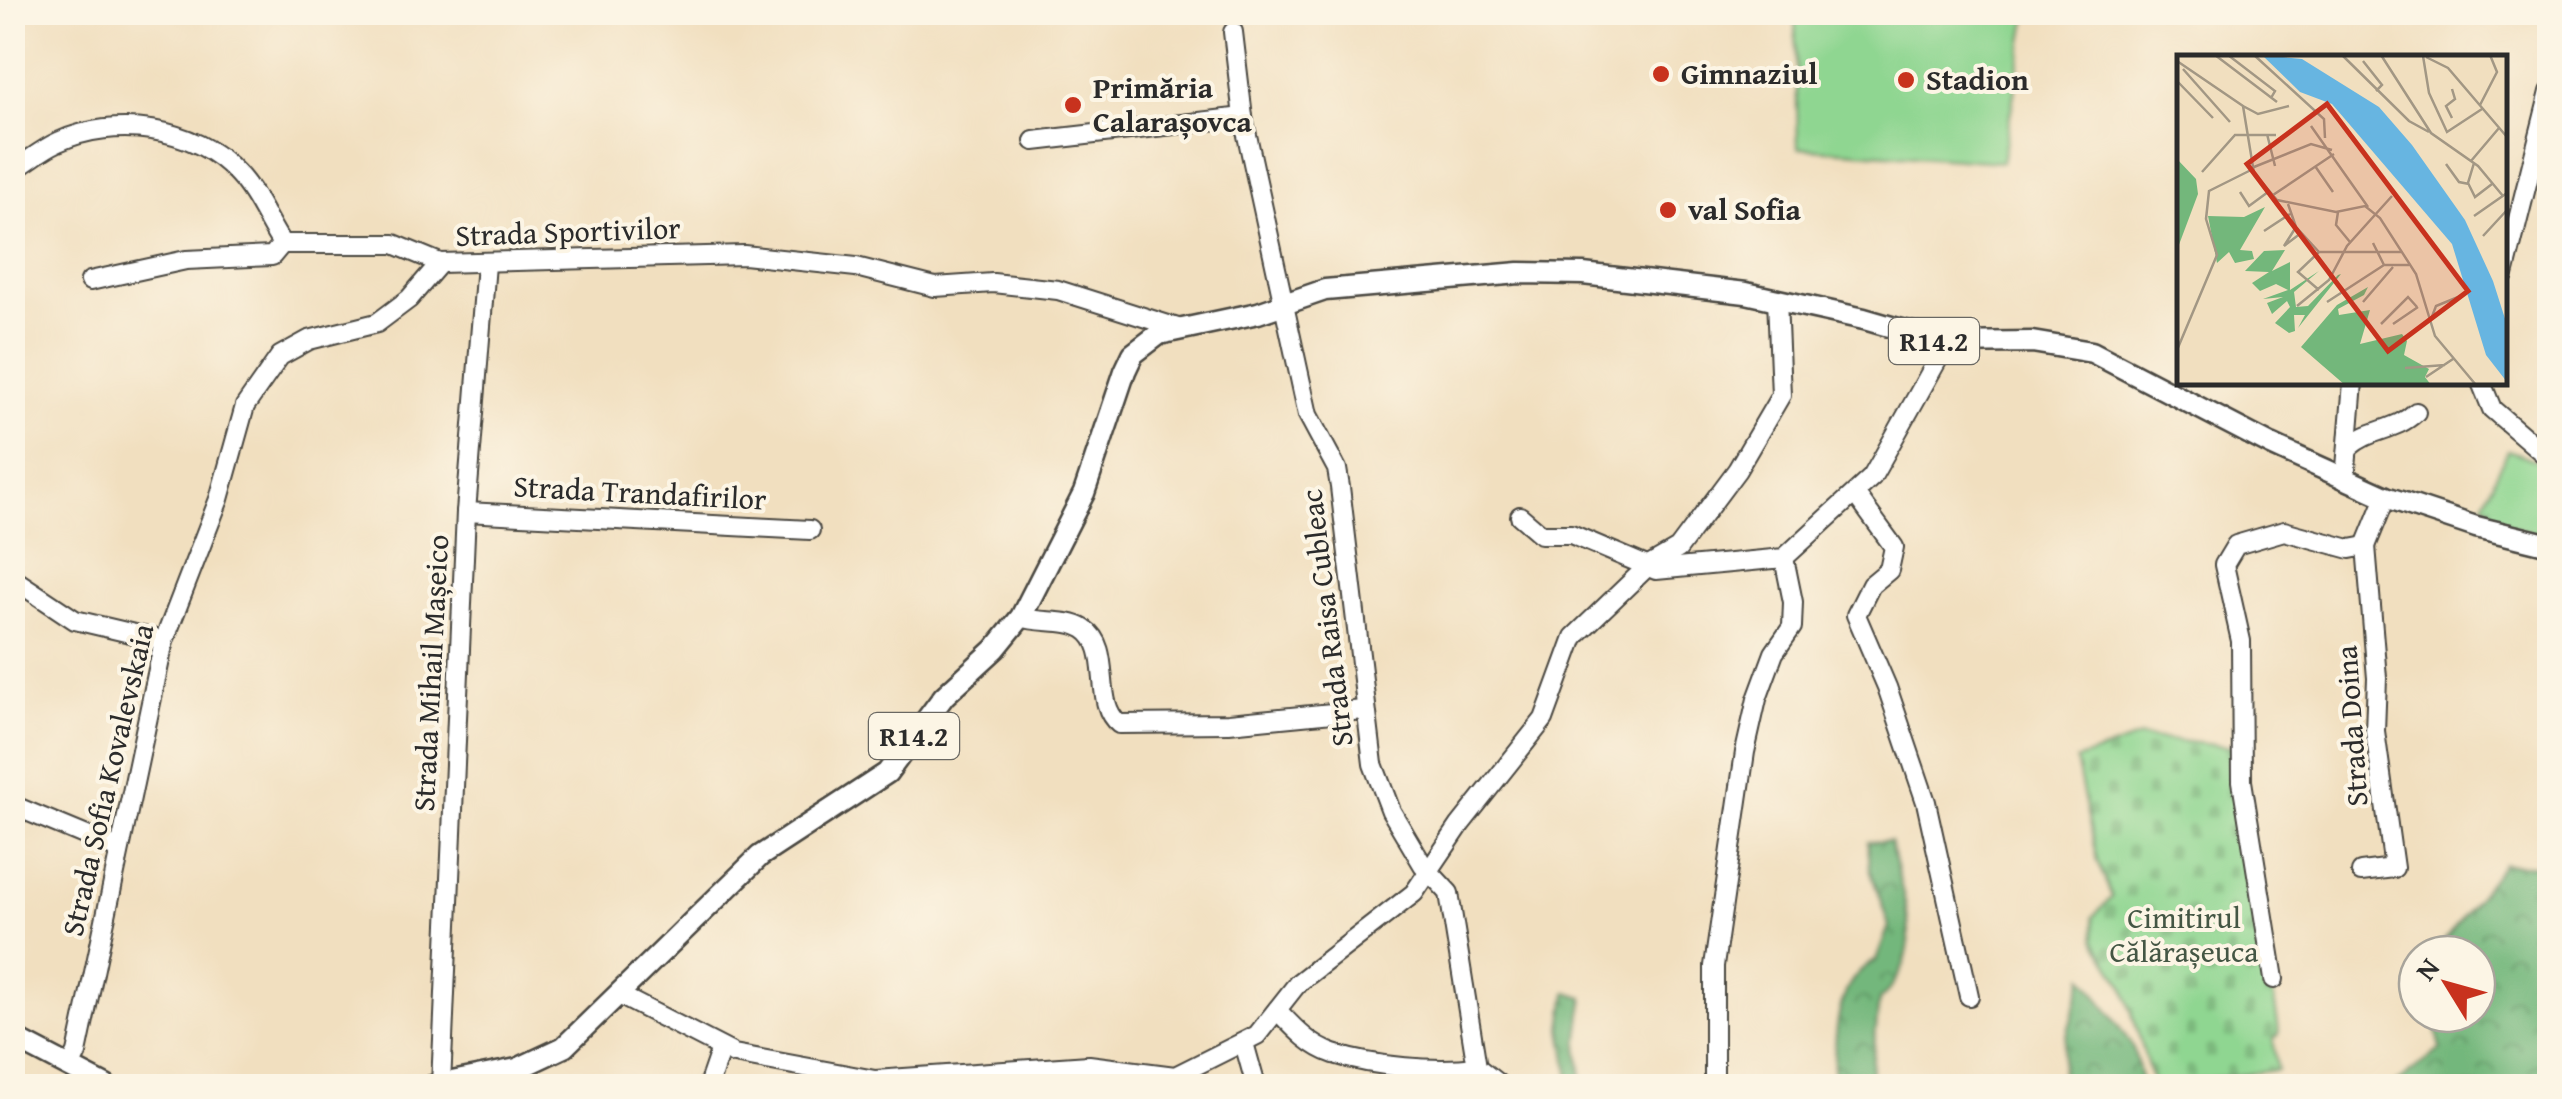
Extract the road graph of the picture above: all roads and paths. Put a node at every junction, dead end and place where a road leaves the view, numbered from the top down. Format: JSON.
{"nodes":[{"id":1,"x":1233,"y":32,"type":"dead end"},
{"id":2,"x":2550,"y":92,"type":"edge"},
{"id":3,"x":1243,"y":117,"type":"junction"},
{"id":4,"x":1034,"y":141,"type":"dead end"},
{"id":5,"x":12,"y":172,"type":"edge"},
{"id":6,"x":282,"y":244,"type":"junction"},
{"id":7,"x":440,"y":263,"type":"junction"},
{"id":8,"x":2507,"y":263,"type":"edge"},
{"id":9,"x":486,"y":264,"type":"junction"},
{"id":10,"x":90,"y":280,"type":"dead end"},
{"id":11,"x":1776,"y":299,"type":"junction"},
{"id":12,"x":1286,"y":303,"type":"junction"},
{"id":13,"x":1181,"y":329,"type":"junction"},
{"id":14,"x":1947,"y":344,"type":"junction"},
{"id":15,"x":2353,"y":385,"type":"edge"},
{"id":16,"x":2482,"y":385,"type":"edge"},
{"id":17,"x":2416,"y":412,"type":"dead end"},
{"id":18,"x":2349,"y":447,"type":"junction"},
{"id":19,"x":2550,"y":459,"type":"edge"},
{"id":20,"x":2346,"y":480,"type":"junction"},
{"id":21,"x":1856,"y":495,"type":"junction"},
{"id":22,"x":2386,"y":497,"type":"junction"},
{"id":23,"x":466,"y":512,"type":"junction"},
{"id":24,"x":1520,"y":516,"type":"dead end"},
{"id":25,"x":810,"y":530,"type":"dead end"},
{"id":26,"x":2550,"y":545,"type":"edge"},
{"id":27,"x":2366,"y":546,"type":"junction"},
{"id":28,"x":1784,"y":558,"type":"junction"},
{"id":29,"x":1647,"y":568,"type":"junction"},
{"id":30,"x":12,"y":578,"type":"edge"},
{"id":31,"x":1021,"y":617,"type":"junction"},
{"id":32,"x":164,"y":640,"type":"junction"},
{"id":33,"x":1363,"y":710,"type":"junction"},
{"id":34,"x":12,"y":805,"type":"edge"},
{"id":35,"x":118,"y":849,"type":"junction"},
{"id":36,"x":1430,"y":871,"type":"junction"},
{"id":37,"x":2362,"y":872,"type":"dead end"},
{"id":38,"x":2274,"y":978,"type":"dead end"},
{"id":39,"x":620,"y":996,"type":"junction"},
{"id":40,"x":1969,"y":996,"type":"dead end"},
{"id":41,"x":1277,"y":1010,"type":"junction"},
{"id":42,"x":12,"y":1037,"type":"edge"},
{"id":43,"x":1244,"y":1043,"type":"junction"},
{"id":44,"x":721,"y":1048,"type":"junction"},
{"id":45,"x":1478,"y":1067,"type":"junction"},
{"id":46,"x":79,"y":1077,"type":"edge"},
{"id":47,"x":106,"y":1086,"type":"edge"},
{"id":48,"x":436,"y":1086,"type":"edge"},
{"id":49,"x":708,"y":1086,"type":"edge"},
{"id":50,"x":1256,"y":1086,"type":"edge"},
{"id":51,"x":1500,"y":1086,"type":"edge"},
{"id":52,"x":1714,"y":1086,"type":"edge"}],
"edges":[{"from":1,"to":3,"type":"street","name":"Strada Raisa Cubleac"},
{"from":2,"to":8,"type":"street"},
{"from":3,"to":4,"type":"street"},
{"from":3,"to":12,"type":"street","name":"Strada Raisa Cubleac"},
{"from":5,"to":6,"type":"street"},
{"from":6,"to":7,"type":"street","name":"Strada Sportivilor"},
{"from":6,"to":10,"type":"street","name":"Strada Sportivilor"},
{"from":7,"to":9,"type":"street","name":"Strada Sportivilor"},
{"from":7,"to":32,"type":"street","name":"Strada Sofia Kovalevskaia"},
{"from":9,"to":13,"type":"street","name":"Strada Sportivilor"},
{"from":9,"to":23,"type":"street","name":"Strada Mihail Mașeico"},
{"from":11,"to":12,"type":"main road","number":"R14.2"},
{"from":11,"to":14,"type":"main road","number":"R14.2"},
{"from":11,"to":29,"type":"street"},
{"from":12,"to":13,"type":"main road","number":"R14.2"},
{"from":12,"to":33,"type":"street","name":"Strada Raisa Cubleac"},
{"from":13,"to":31,"type":"main road","number":"R14.2"},
{"from":14,"to":20,"type":"main road","number":"R14.2"},
{"from":14,"to":21,"type":"street"},
{"from":15,"to":18,"type":"street"},
{"from":16,"to":19,"type":"street"},
{"from":17,"to":18,"type":"street"},
{"from":18,"to":20,"type":"street"},
{"from":20,"to":22,"type":"main road","number":"R14.2"},
{"from":21,"to":28,"type":"street"},
{"from":21,"to":40,"type":"street"},
{"from":22,"to":26,"type":"main road","number":"R14.2"},
{"from":22,"to":27,"type":"street"},
{"from":23,"to":25,"type":"street","name":"Strada Trandafirilor"},
{"from":23,"to":48,"type":"street","name":"Strada Mihail Mașeico"},
{"from":24,"to":29,"type":"street"},
{"from":27,"to":37,"type":"street","name":"Strada Doina"},
{"from":27,"to":38,"type":"street"},
{"from":28,"to":29,"type":"street"},
{"from":28,"to":52,"type":"street"},
{"from":29,"to":36,"type":"street"},
{"from":30,"to":32,"type":"street"},
{"from":31,"to":33,"type":"street"},
{"from":31,"to":39,"type":"main road","number":"R14.2"},
{"from":32,"to":35,"type":"street","name":"Strada Sofia Kovalevskaia"},
{"from":33,"to":36,"type":"street","name":"Strada Raisa Cubleac"},
{"from":34,"to":35,"type":"street"},
{"from":35,"to":46,"type":"street","name":"Strada Sofia Kovalevskaia"},
{"from":36,"to":41,"type":"street"},
{"from":36,"to":45,"type":"street","name":"Strada Raisa Cubleac"},
{"from":39,"to":44,"type":"street"},
{"from":39,"to":48,"type":"main road","number":"R14.2"},
{"from":41,"to":43,"type":"street"},
{"from":41,"to":45,"type":"street"},
{"from":42,"to":46,"type":"main road"},
{"from":43,"to":44,"type":"street"},
{"from":43,"to":50,"type":"street"},
{"from":44,"to":49,"type":"street"},
{"from":45,"to":51,"type":"street"},
{"from":46,"to":47,"type":"main road"}]}
